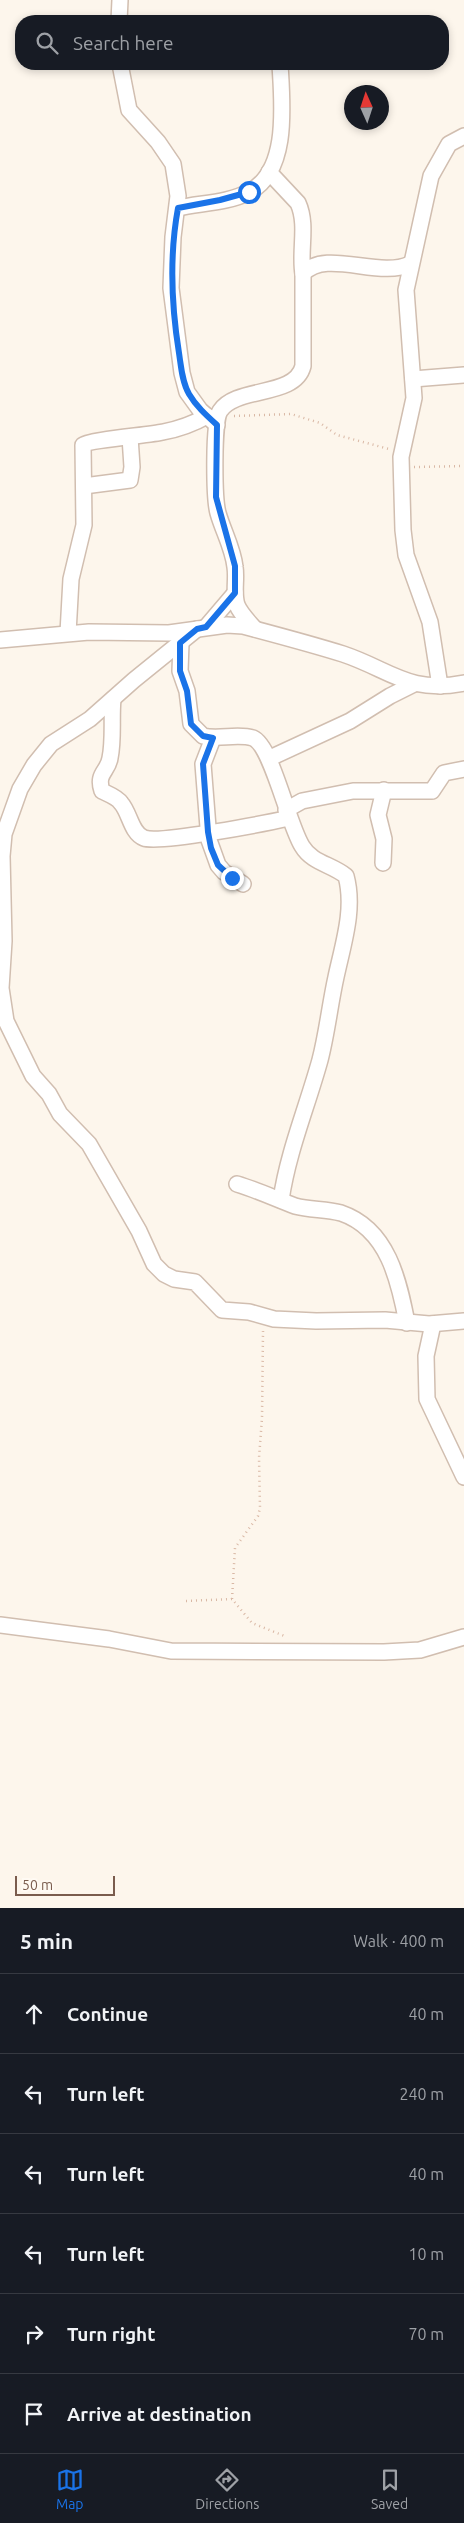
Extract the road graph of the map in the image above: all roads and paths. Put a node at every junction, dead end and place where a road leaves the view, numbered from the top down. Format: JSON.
{"nodes":[{"id":1,"x":120,"y":0,"type":"edge"},
{"id":2,"x":119,"y":15,"type":"edge"},
{"id":3,"x":121,"y":70,"type":"edge"},
{"id":4,"x":280,"y":70,"type":"edge"},
{"id":5,"x":464,"y":136,"type":"edge"},
{"id":6,"x":269,"y":172,"type":"junction"},
{"id":7,"x":178,"y":208,"type":"junction"},
{"id":8,"x":410,"y":264,"type":"junction"},
{"id":9,"x":303,"y":274,"type":"junction"},
{"id":10,"x":464,"y":375,"type":"edge"},
{"id":11,"x":413,"y":379,"type":"junction"},
{"id":12,"x":214,"y":419,"type":"junction"},
{"id":13,"x":130,"y":437,"type":"junction"},
{"id":14,"x":402,"y":451,"type":"junction"},
{"id":15,"x":400,"y":466,"type":"junction"},
{"id":16,"x":464,"y":466,"type":"edge"},
{"id":17,"x":84,"y":486,"type":"junction"},
{"id":18,"x":235,"y":593,"type":"junction"},
{"id":19,"x":201,"y":628,"type":"junction"},
{"id":20,"x":255,"y":629,"type":"junction"},
{"id":21,"x":68,"y":634,"type":"junction"},
{"id":22,"x":0,"y":640,"type":"edge"},
{"id":23,"x":180,"y":643,"type":"junction"},
{"id":24,"x":464,"y":683,"type":"edge"},
{"id":25,"x":414,"y":684,"type":"junction"},
{"id":26,"x":440,"y":686,"type":"junction"},
{"id":27,"x":113,"y":699,"type":"junction"},
{"id":28,"x":213,"y":738,"type":"junction"},
{"id":29,"x":270,"y":758,"type":"junction"},
{"id":30,"x":464,"y":769,"type":"edge"},
{"id":31,"x":384,"y":790,"type":"junction"},
{"id":32,"x":287,"y":814,"type":"junction"},
{"id":33,"x":208,"y":832,"type":"junction"},
{"id":34,"x":383,"y":863,"type":"dead end"},
{"id":35,"x":243,"y":884,"type":"dead end"},
{"id":36,"x":237,"y":1184,"type":"dead end"},
{"id":37,"x":281,"y":1200,"type":"junction"},
{"id":38,"x":262,"y":1317,"type":"junction"},
{"id":39,"x":464,"y":1321,"type":"edge"},
{"id":40,"x":407,"y":1323,"type":"junction"},
{"id":41,"x":433,"y":1324,"type":"junction"},
{"id":42,"x":464,"y":1477,"type":"edge"},
{"id":43,"x":232,"y":1599,"type":"junction"},
{"id":44,"x":186,"y":1601,"type":"dead end"},
{"id":45,"x":0,"y":1625,"type":"edge"},
{"id":46,"x":288,"y":1637,"type":"dead end"},
{"id":47,"x":464,"y":1637,"type":"edge"}],
"edges":[{"from":1,"to":2,"type":"street"},
{"from":3,"to":7,"type":"street"},
{"from":4,"to":6,"type":"street"},
{"from":5,"to":8,"type":"street"},
{"from":6,"to":7,"type":"street"},
{"from":6,"to":9,"type":"street"},
{"from":7,"to":12,"type":"street"},
{"from":8,"to":9,"type":"street"},
{"from":8,"to":11,"type":"street"},
{"from":9,"to":12,"type":"street"},
{"from":10,"to":11,"type":"street"},
{"from":11,"to":14,"type":"street"},
{"from":12,"to":13,"type":"street"},
{"from":12,"to":14,"type":"path"},
{"from":12,"to":18,"type":"street"},
{"from":13,"to":17,"type":"street"},
{"from":13,"to":17,"type":"street"},
{"from":14,"to":15,"type":"street"},
{"from":15,"to":16,"type":"path"},
{"from":15,"to":26,"type":"street"},
{"from":17,"to":21,"type":"street"},
{"from":18,"to":19,"type":"street"},
{"from":18,"to":20,"type":"street"},
{"from":19,"to":20,"type":"street"},
{"from":19,"to":21,"type":"street"},
{"from":19,"to":23,"type":"street"},
{"from":20,"to":25,"type":"street"},
{"from":21,"to":22,"type":"street"},
{"from":23,"to":27,"type":"street"},
{"from":23,"to":28,"type":"street"},
{"from":24,"to":26,"type":"street"},
{"from":25,"to":26,"type":"street"},
{"from":25,"to":29,"type":"street"},
{"from":27,"to":33,"type":"street"},
{"from":27,"to":38,"type":"street"},
{"from":28,"to":29,"type":"street"},
{"from":28,"to":33,"type":"street"},
{"from":29,"to":32,"type":"street"},
{"from":30,"to":31,"type":"street"},
{"from":31,"to":32,"type":"street"},
{"from":31,"to":34,"type":"street"},
{"from":32,"to":33,"type":"street"},
{"from":32,"to":37,"type":"street"},
{"from":33,"to":35,"type":"street"},
{"from":36,"to":37,"type":"street"},
{"from":37,"to":40,"type":"street"},
{"from":38,"to":40,"type":"street"},
{"from":38,"to":43,"type":"path"},
{"from":39,"to":41,"type":"street"},
{"from":40,"to":41,"type":"street"},
{"from":41,"to":42,"type":"street"},
{"from":43,"to":44,"type":"path"},
{"from":43,"to":46,"type":"path"},
{"from":45,"to":47,"type":"street"}]}
